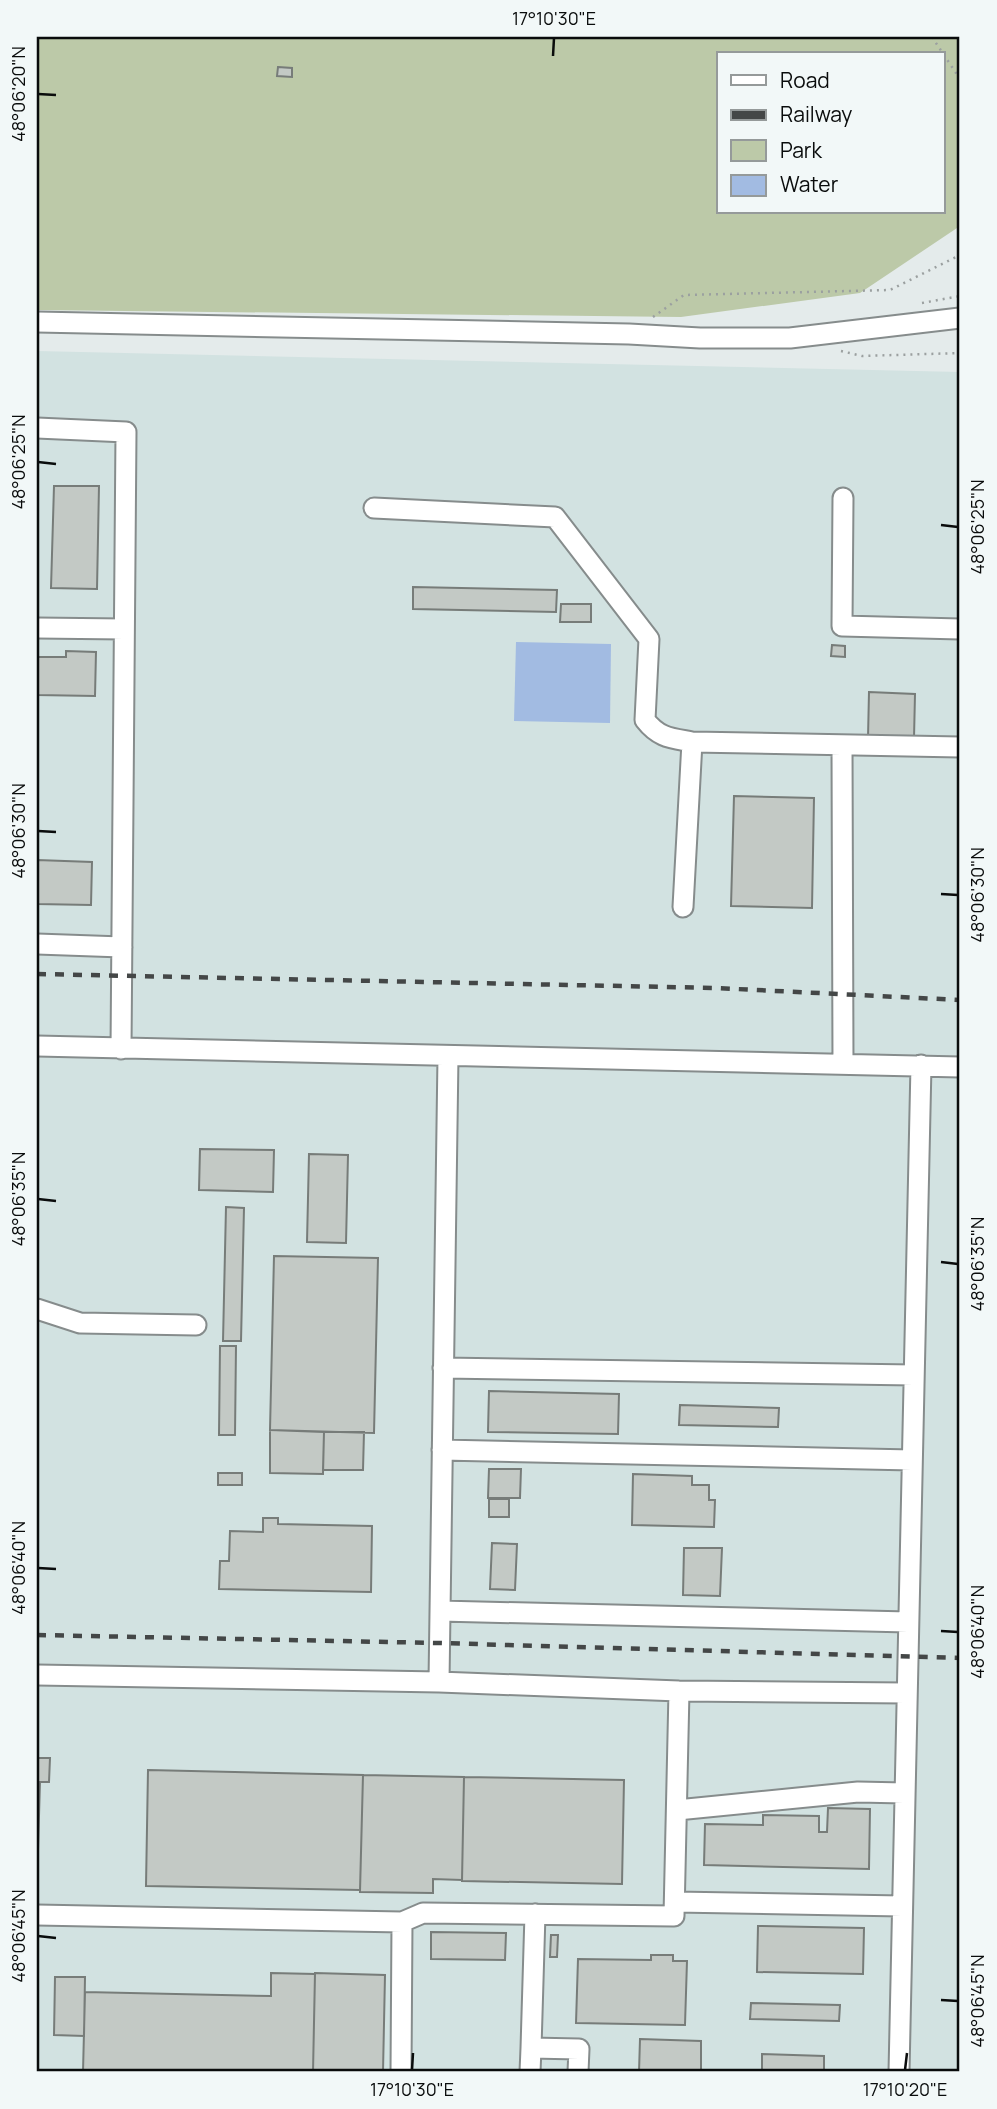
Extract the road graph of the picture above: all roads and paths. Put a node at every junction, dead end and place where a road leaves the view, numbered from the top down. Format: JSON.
{"nodes":[{"id":1,"x":932,"y":37,"type":"edge"},
{"id":2,"x":942,"y":52,"type":"edge"},
{"id":3,"x":944,"y":55,"type":"edge"},
{"id":4,"x":960,"y":79,"type":"edge"},
{"id":5,"x":960,"y":255,"type":"edge"},
{"id":6,"x":960,"y":296,"type":"edge"},
{"id":7,"x":911,"y":305,"type":"dead end"},
{"id":8,"x":960,"y":318,"type":"edge"},
{"id":9,"x":37,"y":323,"type":"edge"},
{"id":10,"x":628,"y":334,"type":"junction"},
{"id":11,"x":838,"y":350,"type":"dead end"},
{"id":12,"x":960,"y":354,"type":"edge"},
{"id":13,"x":37,"y":428,"type":"edge"},
{"id":14,"x":843,"y":498,"type":"dead end"},
{"id":15,"x":374,"y":509,"type":"dead end"},
{"id":16,"x":37,"y":628,"type":"edge"},
{"id":17,"x":124,"y":629,"type":"junction"},
{"id":18,"x":960,"y":629,"type":"edge"},
{"id":19,"x":692,"y":742,"type":"junction"},
{"id":20,"x":842,"y":745,"type":"junction"},
{"id":21,"x":960,"y":747,"type":"edge"},
{"id":22,"x":683,"y":907,"type":"dead end"},
{"id":23,"x":37,"y":944,"type":"edge"},
{"id":24,"x":122,"y":947,"type":"junction"},
{"id":25,"x":37,"y":1046,"type":"edge"},
{"id":26,"x":121,"y":1049,"type":"junction"},
{"id":27,"x":448,"y":1056,"type":"junction"},
{"id":28,"x":843,"y":1064,"type":"junction"},
{"id":29,"x":921,"y":1065,"type":"junction"},
{"id":30,"x":960,"y":1067,"type":"edge"},
{"id":31,"x":37,"y":1309,"type":"edge"},
{"id":32,"x":196,"y":1325,"type":"dead end"},
{"id":33,"x":443,"y":1368,"type":"junction"},
{"id":34,"x":914,"y":1375,"type":"junction"},
{"id":35,"x":442,"y":1450,"type":"junction"},
{"id":36,"x":912,"y":1460,"type":"junction"},
{"id":37,"x":440,"y":1611,"type":"junction"},
{"id":38,"x":908,"y":1622,"type":"junction"},
{"id":39,"x":37,"y":1675,"type":"edge"},
{"id":40,"x":439,"y":1682,"type":"junction"},
{"id":41,"x":679,"y":1691,"type":"junction"},
{"id":42,"x":906,"y":1693,"type":"junction"},
{"id":43,"x":904,"y":1793,"type":"junction"},
{"id":44,"x":677,"y":1810,"type":"junction"},
{"id":45,"x":675,"y":1902,"type":"junction"},
{"id":46,"x":902,"y":1906,"type":"junction"},
{"id":47,"x":535,"y":1914,"type":"junction"},
{"id":48,"x":37,"y":1916,"type":"edge"},
{"id":49,"x":402,"y":1922,"type":"junction"},
{"id":50,"x":531,"y":2048,"type":"junction"},
{"id":51,"x":401,"y":2072,"type":"edge"},
{"id":52,"x":530,"y":2072,"type":"edge"},
{"id":53,"x":578,"y":2072,"type":"edge"},
{"id":54,"x":899,"y":2072,"type":"edge"}],
"edges":[{"from":1,"to":2,"type":"path"},
{"from":3,"to":4,"type":"path"},
{"from":5,"to":10,"type":"path"},
{"from":6,"to":7,"type":"path"},
{"from":8,"to":10,"type":"street"},
{"from":9,"to":10,"type":"street"},
{"from":11,"to":12,"type":"path"},
{"from":13,"to":17,"type":"street"},
{"from":14,"to":18,"type":"street"},
{"from":15,"to":19,"type":"street"},
{"from":16,"to":17,"type":"street"},
{"from":17,"to":24,"type":"street"},
{"from":19,"to":20,"type":"street"},
{"from":19,"to":22,"type":"street"},
{"from":20,"to":21,"type":"street"},
{"from":20,"to":28,"type":"street"},
{"from":23,"to":24,"type":"street"},
{"from":24,"to":26,"type":"street"},
{"from":25,"to":26,"type":"street"},
{"from":26,"to":27,"type":"street"},
{"from":27,"to":28,"type":"street"},
{"from":27,"to":33,"type":"street"},
{"from":28,"to":29,"type":"street"},
{"from":29,"to":30,"type":"street"},
{"from":29,"to":34,"type":"street"},
{"from":31,"to":32,"type":"street"},
{"from":33,"to":34,"type":"street"},
{"from":33,"to":35,"type":"street"},
{"from":34,"to":36,"type":"street"},
{"from":35,"to":36,"type":"street"},
{"from":35,"to":37,"type":"street"},
{"from":36,"to":38,"type":"street"},
{"from":37,"to":38,"type":"street"},
{"from":37,"to":40,"type":"street"},
{"from":38,"to":42,"type":"street"},
{"from":39,"to":40,"type":"street"},
{"from":40,"to":41,"type":"street"},
{"from":41,"to":42,"type":"street"},
{"from":41,"to":44,"type":"street"},
{"from":42,"to":43,"type":"street"},
{"from":43,"to":44,"type":"street"},
{"from":43,"to":46,"type":"street"},
{"from":44,"to":45,"type":"street"},
{"from":45,"to":46,"type":"street"},
{"from":45,"to":47,"type":"street"},
{"from":46,"to":54,"type":"street"},
{"from":47,"to":49,"type":"street"},
{"from":47,"to":50,"type":"street"},
{"from":48,"to":49,"type":"street"},
{"from":49,"to":51,"type":"street"},
{"from":50,"to":52,"type":"street"},
{"from":50,"to":53,"type":"street"}]}
